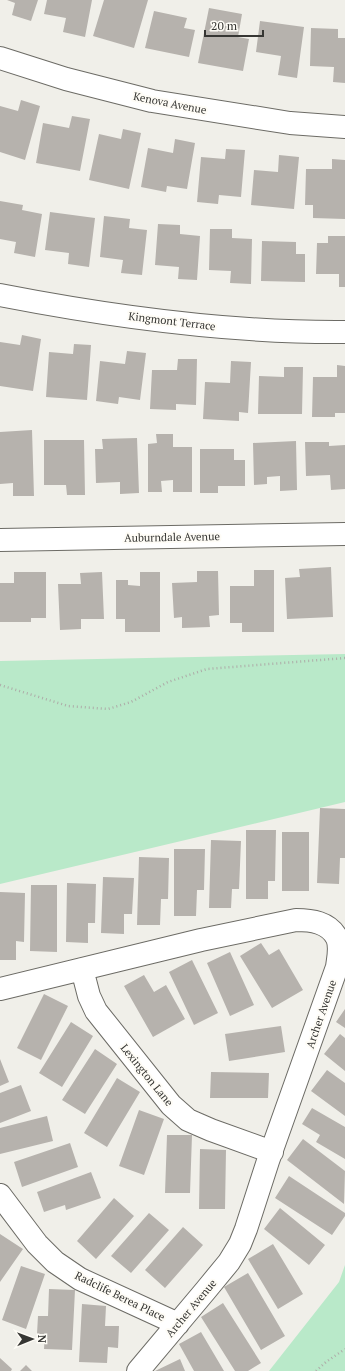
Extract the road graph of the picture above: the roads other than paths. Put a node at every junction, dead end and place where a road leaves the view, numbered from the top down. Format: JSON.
{"nodes":[{"id":1,"x":0,"y":58,"type":"edge"},
{"id":2,"x":345,"y":127,"type":"edge"},
{"id":3,"x":0,"y":296,"type":"edge"},
{"id":4,"x":345,"y":332,"type":"edge"},
{"id":5,"x":345,"y":534,"type":"edge"},
{"id":6,"x":0,"y":540,"type":"edge"},
{"id":7,"x":341,"y":935,"type":"edge"},
{"id":8,"x":82,"y":969,"type":"junction"},
{"id":9,"x":0,"y":989,"type":"edge"},
{"id":10,"x":272,"y":1152,"type":"junction"},
{"id":11,"x":0,"y":1195,"type":"edge"},
{"id":12,"x":178,"y":1324,"type":"junction"},
{"id":13,"x":138,"y":1371,"type":"edge"}],
"edges":[{"from":1,"to":2,"type":"street","name":"Kenova Avenue"},
{"from":3,"to":4,"type":"street","name":"Kingmont Terrace"},
{"from":5,"to":6,"type":"street","name":"Auburndale Avenue"},
{"from":7,"to":8,"type":"street","name":"Archer Avenue"},
{"from":7,"to":10,"type":"street","name":"Archer Avenue"},
{"from":8,"to":9,"type":"street","name":"Archer Avenue"},
{"from":8,"to":10,"type":"street","name":"Lexington Lane"},
{"from":10,"to":12,"type":"street","name":"Archer Avenue"},
{"from":11,"to":12,"type":"street","name":"Radclife Berea Place"},
{"from":12,"to":13,"type":"street","name":"Archer Avenue"}]}
